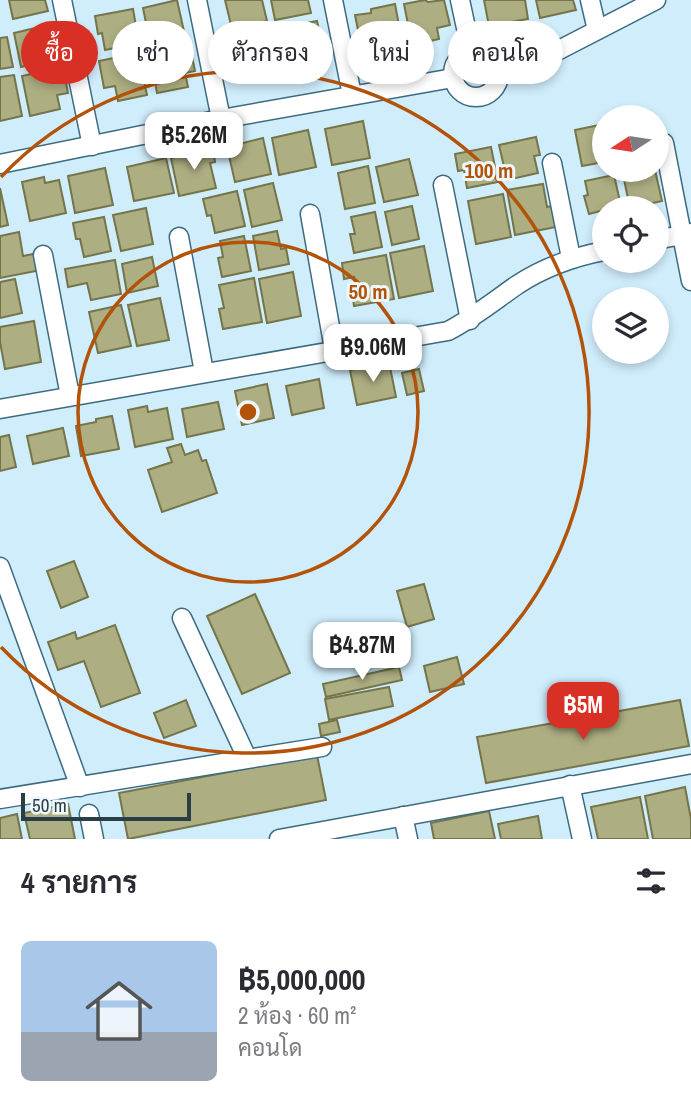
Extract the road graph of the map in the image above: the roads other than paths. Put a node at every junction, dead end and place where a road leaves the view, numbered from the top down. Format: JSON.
{"nodes":[{"id":1,"x":62,"y":0,"type":"edge"},
{"id":2,"x":197,"y":0,"type":"edge"},
{"id":3,"x":332,"y":0,"type":"edge"},
{"id":4,"x":460,"y":0,"type":"edge"},
{"id":5,"x":590,"y":0,"type":"edge"},
{"id":6,"x":656,"y":0,"type":"edge"},
{"id":7,"x":465,"y":21,"type":"edge"},
{"id":8,"x":597,"y":30,"type":"junction"},
{"id":9,"x":563,"y":48,"type":"edge"},
{"id":10,"x":448,"y":79,"type":"edge"},
{"id":11,"x":455,"y":84,"type":"edge"},
{"id":12,"x":496,"y":84,"type":"edge"},
{"id":13,"x":352,"y":95,"type":"junction"},
{"id":14,"x":221,"y":119,"type":"junction"},
{"id":15,"x":92,"y":146,"type":"junction"},
{"id":16,"x":552,"y":163,"type":"dead end"},
{"id":17,"x":0,"y":164,"type":"edge"},
{"id":18,"x":669,"y":164,"type":"edge"},
{"id":19,"x":443,"y":185,"type":"dead end"},
{"id":20,"x":310,"y":214,"type":"dead end"},
{"id":21,"x":686,"y":234,"type":"edge"},
{"id":22,"x":179,"y":237,"type":"dead end"},
{"id":23,"x":592,"y":254,"type":"edge"},
{"id":24,"x":43,"y":256,"type":"dead end"},
{"id":25,"x":571,"y":258,"type":"junction"},
{"id":26,"x":691,"y":281,"type":"edge"},
{"id":27,"x":470,"y":320,"type":"junction"},
{"id":28,"x":334,"y":349,"type":"junction"},
{"id":29,"x":204,"y":372,"type":"junction"},
{"id":30,"x":70,"y":396,"type":"junction"},
{"id":31,"x":0,"y":409,"type":"edge"},
{"id":32,"x":0,"y":567,"type":"edge"},
{"id":33,"x":182,"y":618,"type":"dead end"},
{"id":34,"x":322,"y":747,"type":"dead end"},
{"id":35,"x":247,"y":758,"type":"junction"},
{"id":36,"x":691,"y":764,"type":"edge"},
{"id":37,"x":570,"y":785,"type":"junction"},
{"id":38,"x":80,"y":786,"type":"junction"},
{"id":39,"x":0,"y":799,"type":"edge"},
{"id":40,"x":89,"y":814,"type":"dead end"},
{"id":41,"x":403,"y":816,"type":"junction"},
{"id":42,"x":94,"y":839,"type":"edge"},
{"id":43,"x":279,"y":839,"type":"edge"},
{"id":44,"x":408,"y":839,"type":"edge"},
{"id":45,"x":582,"y":839,"type":"edge"}],
"edges":[{"from":1,"to":15,"type":"street"},
{"from":2,"to":14,"type":"street"},
{"from":3,"to":13,"type":"street"},
{"from":4,"to":7,"type":"street"},
{"from":5,"to":8,"type":"street"},
{"from":6,"to":8,"type":"street"},
{"from":8,"to":9,"type":"street"},
{"from":10,"to":13,"type":"street"},
{"from":11,"to":12,"type":"street"},
{"from":13,"to":14,"type":"street"},
{"from":14,"to":15,"type":"street"},
{"from":15,"to":17,"type":"street"},
{"from":16,"to":25,"type":"street"},
{"from":18,"to":21,"type":"street"},
{"from":19,"to":27,"type":"street"},
{"from":20,"to":28,"type":"street"},
{"from":21,"to":26,"type":"street"},
{"from":22,"to":29,"type":"street"},
{"from":23,"to":25,"type":"street"},
{"from":24,"to":30,"type":"street"},
{"from":25,"to":27,"type":"street"},
{"from":27,"to":28,"type":"street"},
{"from":28,"to":29,"type":"street"},
{"from":29,"to":30,"type":"street"},
{"from":30,"to":31,"type":"street"},
{"from":32,"to":38,"type":"street"},
{"from":33,"to":35,"type":"street"},
{"from":34,"to":35,"type":"street"},
{"from":35,"to":38,"type":"street"},
{"from":36,"to":37,"type":"street"},
{"from":37,"to":41,"type":"street"},
{"from":37,"to":45,"type":"street"},
{"from":38,"to":39,"type":"street"},
{"from":40,"to":42,"type":"street"},
{"from":41,"to":43,"type":"street"},
{"from":41,"to":44,"type":"street"}]}
